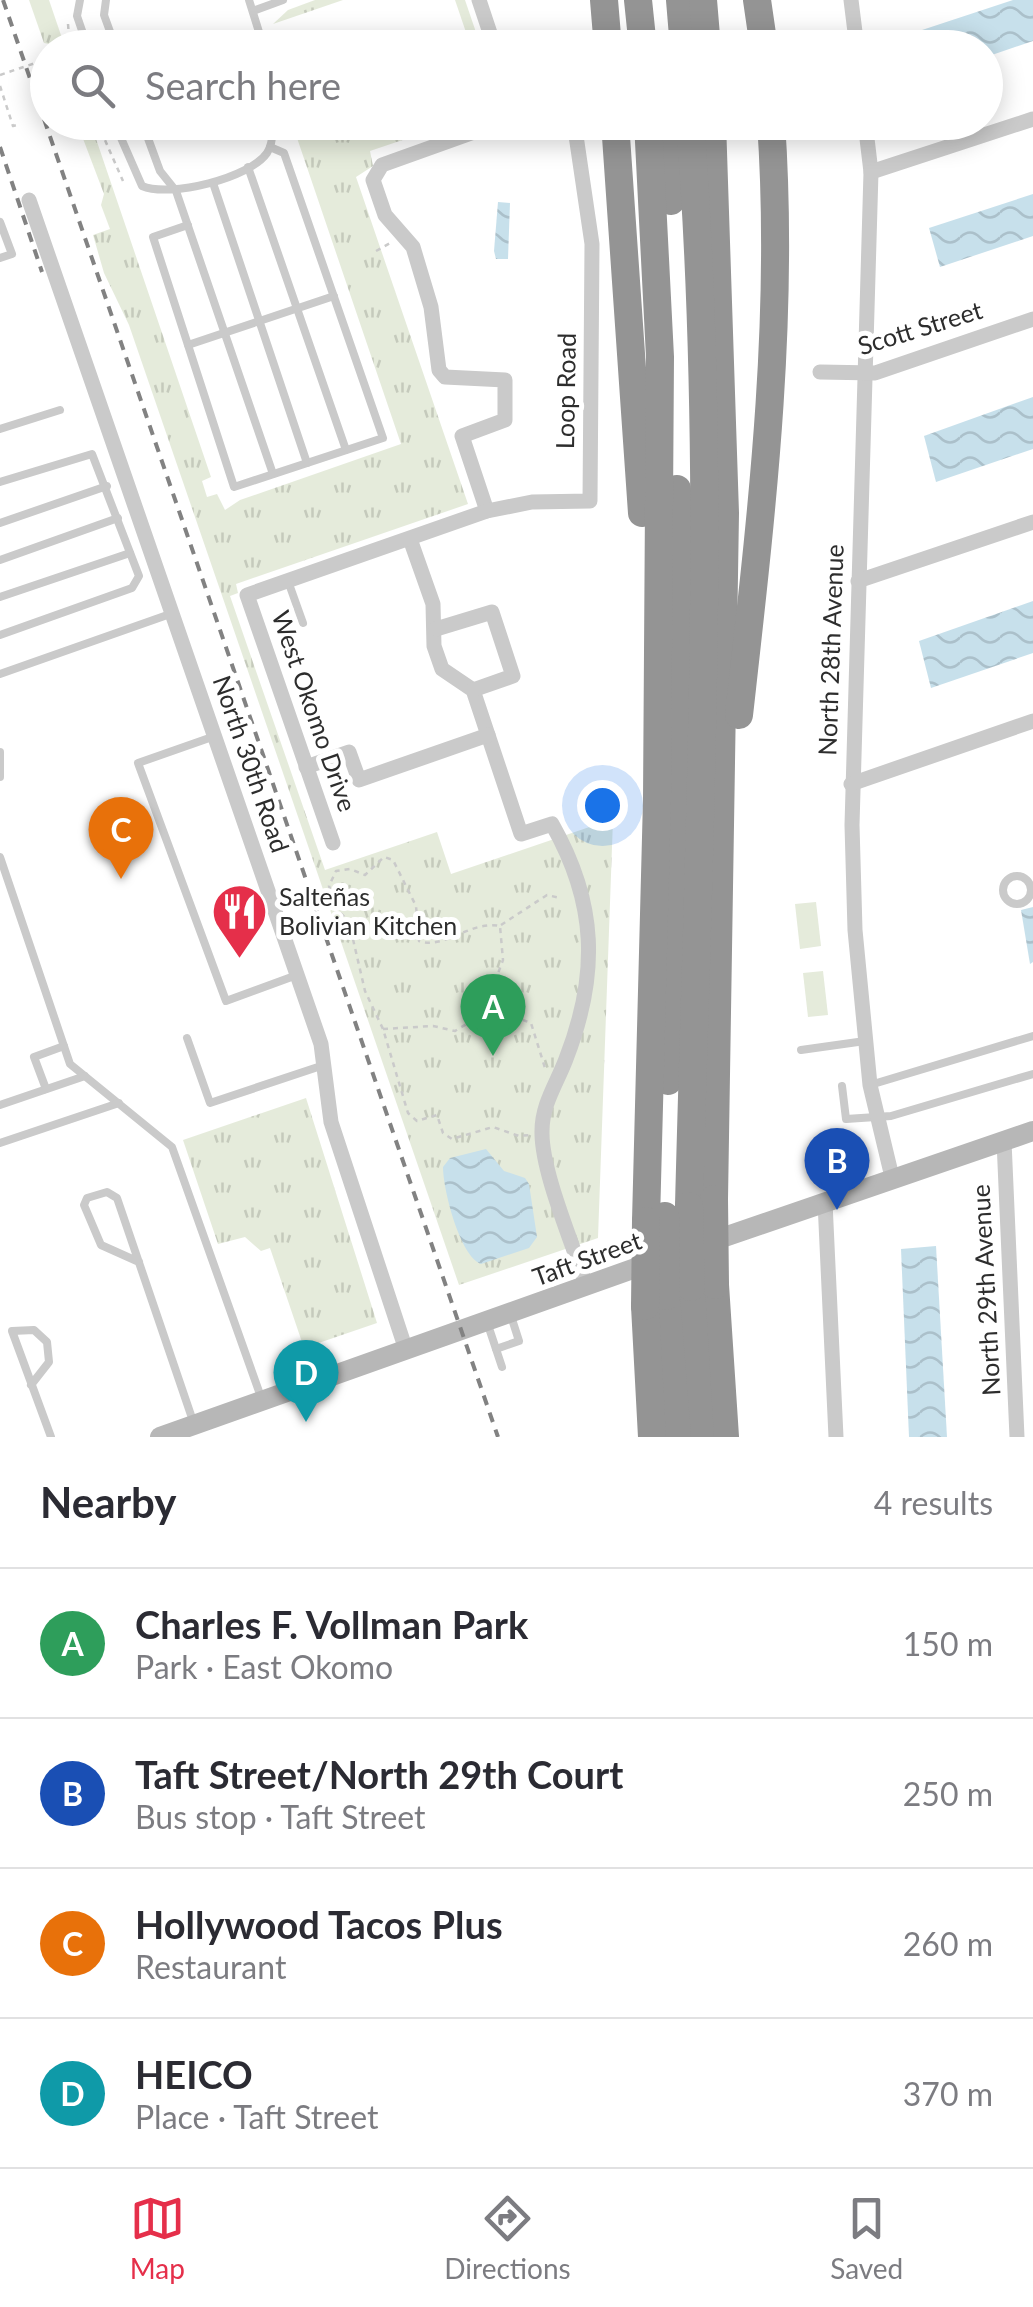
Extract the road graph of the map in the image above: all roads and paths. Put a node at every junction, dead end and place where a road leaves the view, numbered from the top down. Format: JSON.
{"nodes":[{"id":1,"x":80,"y":0,"type":"edge"},
{"id":2,"x":106,"y":0,"type":"edge"},
{"id":3,"x":249,"y":0,"type":"edge"},
{"id":4,"x":283,"y":0,"type":"edge"},
{"id":5,"x":479,"y":0,"type":"edge"},
{"id":6,"x":604,"y":0,"type":"edge"},
{"id":7,"x":638,"y":0,"type":"edge"},
{"id":8,"x":656,"y":0,"type":"edge"},
{"id":9,"x":680,"y":0,"type":"edge"},
{"id":10,"x":704,"y":0,"type":"edge"},
{"id":11,"x":756,"y":0,"type":"edge"},
{"id":12,"x":851,"y":0,"type":"edge"},
{"id":13,"x":253,"y":11,"type":"junction"},
{"id":14,"x":67,"y":15,"type":"dead end"},
{"id":15,"x":68,"y":30,"type":"edge"},
{"id":16,"x":82,"y":30,"type":"edge"},
{"id":17,"x":109,"y":30,"type":"edge"},
{"id":18,"x":259,"y":30,"type":"edge"},
{"id":19,"x":489,"y":30,"type":"edge"},
{"id":20,"x":606,"y":30,"type":"edge"},
{"id":21,"x":641,"y":30,"type":"edge"},
{"id":22,"x":659,"y":30,"type":"edge"},
{"id":23,"x":682,"y":30,"type":"edge"},
{"id":24,"x":706,"y":30,"type":"edge"},
{"id":25,"x":761,"y":30,"type":"edge"},
{"id":26,"x":854,"y":30,"type":"edge"},
{"id":27,"x":30,"y":65,"type":"edge"},
{"id":28,"x":0,"y":75,"type":"edge"},
{"id":29,"x":0,"y":86,"type":"edge"},
{"id":30,"x":1033,"y":119,"type":"edge"},
{"id":31,"x":17,"y":125,"type":"dead end"},
{"id":32,"x":1003,"y":129,"type":"edge"},
{"id":33,"x":105,"y":140,"type":"edge"},
{"id":34,"x":122,"y":140,"type":"edge"},
{"id":35,"x":149,"y":140,"type":"edge"},
{"id":36,"x":270,"y":140,"type":"edge"},
{"id":37,"x":450,"y":140,"type":"edge"},
{"id":38,"x":577,"y":140,"type":"edge"},
{"id":39,"x":617,"y":140,"type":"edge"},
{"id":40,"x":649,"y":140,"type":"edge"},
{"id":41,"x":668,"y":140,"type":"edge"},
{"id":42,"x":691,"y":140,"type":"edge"},
{"id":43,"x":713,"y":140,"type":"edge"},
{"id":44,"x":770,"y":140,"type":"edge"},
{"id":45,"x":867,"y":140,"type":"edge"},
{"id":46,"x":969,"y":140,"type":"edge"},
{"id":47,"x":270,"y":146,"type":"junction"},
{"id":48,"x":248,"y":167,"type":"junction"},
{"id":49,"x":871,"y":172,"type":"junction"},
{"id":50,"x":123,"y":182,"type":"dead end"},
{"id":51,"x":213,"y":183,"type":"junction"},
{"id":52,"x":176,"y":191,"type":"junction"},
{"id":53,"x":29,"y":200,"type":"dead end"},
{"id":54,"x":0,"y":222,"type":"edge"},
{"id":55,"x":188,"y":226,"type":"junction"},
{"id":56,"x":395,"y":236,"type":"dead end"},
{"id":57,"x":376,"y":251,"type":"dead end"},
{"id":58,"x":0,"y":258,"type":"edge"},
{"id":59,"x":334,"y":296,"type":"junction"},
{"id":60,"x":296,"y":309,"type":"junction"},
{"id":61,"x":1033,"y":319,"type":"edge"},
{"id":62,"x":260,"y":322,"type":"junction"},
{"id":63,"x":225,"y":333,"type":"junction"},
{"id":64,"x":188,"y":346,"type":"junction"},
{"id":65,"x":820,"y":372,"type":"dead end"},
{"id":66,"x":863,"y":374,"type":"junction"},
{"id":67,"x":60,"y":410,"type":"dead end"},
{"id":68,"x":0,"y":429,"type":"edge"},
{"id":69,"x":346,"y":450,"type":"junction"},
{"id":70,"x":308,"y":463,"type":"junction"},
{"id":71,"x":274,"y":474,"type":"junction"},
{"id":72,"x":0,"y":482,"type":"edge"},
{"id":73,"x":107,"y":486,"type":"junction"},
{"id":74,"x":487,"y":511,"type":"junction"},
{"id":75,"x":118,"y":518,"type":"junction"},
{"id":76,"x":1033,"y":522,"type":"edge"},
{"id":77,"x":0,"y":523,"type":"edge"},
{"id":78,"x":410,"y":540,"type":"junction"},
{"id":79,"x":130,"y":553,"type":"junction"},
{"id":80,"x":0,"y":560,"type":"edge"},
{"id":81,"x":288,"y":581,"type":"junction"},
{"id":82,"x":858,"y":581,"type":"junction"},
{"id":83,"x":0,"y":598,"type":"edge"},
{"id":84,"x":173,"y":613,"type":"junction"},
{"id":85,"x":303,"y":624,"type":"dead end"},
{"id":86,"x":436,"y":630,"type":"junction"},
{"id":87,"x":0,"y":635,"type":"edge"},
{"id":88,"x":0,"y":674,"type":"edge"},
{"id":89,"x":473,"y":690,"type":"junction"},
{"id":90,"x":1033,"y":721,"type":"edge"},
{"id":91,"x":216,"y":736,"type":"junction"},
{"id":92,"x":488,"y":736,"type":"junction"},
{"id":93,"x":0,"y":752,"type":"edge"},
{"id":94,"x":306,"y":767,"type":"junction"},
{"id":95,"x":0,"y":777,"type":"edge"},
{"id":96,"x":852,"y":784,"type":"junction"},
{"id":97,"x":657,"y":800,"type":"junction"},
{"id":98,"x":722,"y":800,"type":"junction"},
{"id":99,"x":333,"y":843,"type":"dead end"},
{"id":100,"x":0,"y":857,"type":"edge"},
{"id":101,"x":560,"y":898,"type":"dead end"},
{"id":102,"x":500,"y":926,"type":"junction"},
{"id":103,"x":297,"y":975,"type":"junction"},
{"id":104,"x":483,"y":1014,"type":"junction"},
{"id":105,"x":383,"y":1029,"type":"junction"},
{"id":106,"x":1033,"y":1036,"type":"edge"},
{"id":107,"x":187,"y":1038,"type":"dead end"},
{"id":108,"x":865,"y":1041,"type":"junction"},
{"id":109,"x":64,"y":1046,"type":"junction"},
{"id":110,"x":801,"y":1050,"type":"dead end"},
{"id":111,"x":324,"y":1065,"type":"junction"},
{"id":112,"x":1033,"y":1074,"type":"edge"},
{"id":113,"x":85,"y":1076,"type":"junction"},
{"id":114,"x":550,"y":1076,"type":"dead end"},
{"id":115,"x":870,"y":1085,"type":"junction"},
{"id":116,"x":842,"y":1086,"type":"dead end"},
{"id":117,"x":46,"y":1089,"type":"junction"},
{"id":118,"x":119,"y":1103,"type":"junction"},
{"id":119,"x":0,"y":1105,"type":"edge"},
{"id":120,"x":876,"y":1119,"type":"junction"},
{"id":121,"x":1033,"y":1130,"type":"edge"},
{"id":122,"x":536,"y":1134,"type":"dead end"},
{"id":123,"x":1004,"y":1140,"type":"junction"},
{"id":124,"x":0,"y":1143,"type":"edge"},
{"id":125,"x":892,"y":1177,"type":"junction"},
{"id":126,"x":825,"y":1202,"type":"junction"},
{"id":127,"x":678,"y":1211,"type":"junction"},
{"id":128,"x":139,"y":1262,"type":"junction"},
{"id":129,"x":586,"y":1285,"type":"junction"},
{"id":130,"x":679,"y":1294,"type":"junction"},
{"id":131,"x":510,"y":1313,"type":"junction"},
{"id":132,"x":486,"y":1321,"type":"junction"},
{"id":133,"x":496,"y":1349,"type":"junction"},
{"id":134,"x":406,"y":1350,"type":"junction"},
{"id":135,"x":502,"y":1367,"type":"dead end"},
{"id":136,"x":32,"y":1384,"type":"junction"},
{"id":137,"x":263,"y":1401,"type":"junction"},
{"id":138,"x":194,"y":1425,"type":"junction"},
{"id":139,"x":51,"y":1437,"type":"edge"},
{"id":140,"x":160,"y":1437,"type":"edge"},
{"id":141,"x":652,"y":1437,"type":"edge"},
{"id":142,"x":676,"y":1437,"type":"edge"},
{"id":143,"x":700,"y":1437,"type":"edge"},
{"id":144,"x":725,"y":1437,"type":"edge"},
{"id":145,"x":836,"y":1437,"type":"edge"},
{"id":146,"x":1017,"y":1437,"type":"edge"}],
"edges":[{"from":1,"to":16,"type":"lane"},
{"from":2,"to":17,"type":"lane"},
{"from":3,"to":13,"type":"lane"},
{"from":4,"to":13,"type":"lane"},
{"from":5,"to":19,"type":"street"},
{"from":6,"to":20,"type":"highway"},
{"from":7,"to":21,"type":"highway"},
{"from":8,"to":22,"type":"highway"},
{"from":9,"to":23,"type":"highway"},
{"from":10,"to":24,"type":"highway"},
{"from":11,"to":25,"type":"highway"},
{"from":12,"to":26,"type":"street"},
{"from":13,"to":18,"type":"lane"},
{"from":14,"to":15,"type":"path"},
{"from":27,"to":28,"type":"path","bridge":true},
{"from":29,"to":31,"type":"path"},
{"from":30,"to":32,"type":"street"},
{"from":33,"to":50,"type":"path"},
{"from":34,"to":52,"type":"lane"},
{"from":35,"to":52,"type":"lane"},
{"from":36,"to":47,"type":"lane"},
{"from":37,"to":74,"type":"street"},
{"from":38,"to":74,"type":"street","name":"Loop Road"},
{"from":39,"to":97,"type":"highway"},
{"from":40,"to":97,"type":"highway"},
{"from":41,"to":127,"type":"highway"},
{"from":42,"to":127,"type":"highway"},
{"from":43,"to":98,"type":"highway"},
{"from":44,"to":98,"type":"highway"},
{"from":45,"to":49,"type":"street","name":"North 28th Avenue"},
{"from":46,"to":49,"type":"street"},
{"from":47,"to":48,"type":"lane"},
{"from":47,"to":59,"type":"lane"},
{"from":48,"to":51,"type":"lane"},
{"from":48,"to":60,"type":"lane"},
{"from":49,"to":66,"type":"street","name":"North 28th Avenue"},
{"from":51,"to":52,"type":"lane"},
{"from":51,"to":62,"type":"lane"},
{"from":52,"to":55,"type":"lane"},
{"from":53,"to":84,"type":"street","name":"North 30th Road"},
{"from":54,"to":58,"type":"lane"},
{"from":55,"to":63,"type":"lane"},
{"from":55,"to":64,"type":"lane"},
{"from":56,"to":57,"type":"path"},
{"from":59,"to":60,"type":"lane"},
{"from":59,"to":69,"type":"lane"},
{"from":60,"to":62,"type":"lane"},
{"from":60,"to":69,"type":"lane"},
{"from":61,"to":66,"type":"street","name":"Scott Street"},
{"from":62,"to":63,"type":"lane"},
{"from":62,"to":70,"type":"lane"},
{"from":63,"to":64,"type":"lane"},
{"from":63,"to":71,"type":"lane"},
{"from":64,"to":71,"type":"lane"},
{"from":65,"to":66,"type":"street","name":"Scott Street"},
{"from":66,"to":82,"type":"street","name":"North 28th Avenue"},
{"from":67,"to":68,"type":"lane"},
{"from":69,"to":70,"type":"lane"},
{"from":70,"to":71,"type":"lane"},
{"from":72,"to":73,"type":"lane"},
{"from":73,"to":75,"type":"lane"},
{"from":73,"to":77,"type":"lane"},
{"from":74,"to":78,"type":"street"},
{"from":75,"to":79,"type":"lane"},
{"from":75,"to":80,"type":"lane"},
{"from":76,"to":82,"type":"street"},
{"from":78,"to":81,"type":"street"},
{"from":78,"to":86,"type":"street"},
{"from":79,"to":83,"type":"lane"},
{"from":79,"to":87,"type":"lane"},
{"from":81,"to":85,"type":"lane"},
{"from":81,"to":94,"type":"street","name":"West Okomo Drive"},
{"from":82,"to":96,"type":"street","name":"North 28th Avenue"},
{"from":84,"to":88,"type":"lane"},
{"from":84,"to":91,"type":"street","name":"North 30th Road"},
{"from":86,"to":89,"type":"street"},
{"from":86,"to":89,"type":"street"},
{"from":89,"to":92,"type":"street"},
{"from":90,"to":96,"type":"street"},
{"from":91,"to":103,"type":"street","name":"North 30th Road"},
{"from":91,"to":103,"type":"lane"},
{"from":92,"to":94,"type":"street"},
{"from":92,"to":129,"type":"street"},
{"from":93,"to":95,"type":"lane"},
{"from":94,"to":99,"type":"street","name":"West Okomo Drive"},
{"from":96,"to":108,"type":"street","name":"North 28th Avenue"},
{"from":97,"to":127,"type":"highway"},
{"from":98,"to":127,"type":"highway"},
{"from":100,"to":109,"type":"lane"},
{"from":101,"to":102,"type":"path"},
{"from":102,"to":104,"type":"path"},
{"from":102,"to":105,"type":"path"},
{"from":103,"to":111,"type":"street","name":"North 30th Road"},
{"from":104,"to":105,"type":"path"},
{"from":104,"to":114,"type":"path"},
{"from":105,"to":122,"type":"path"},
{"from":106,"to":115,"type":"lane"},
{"from":107,"to":111,"type":"lane"},
{"from":108,"to":110,"type":"lane"},
{"from":108,"to":115,"type":"street","name":"North 28th Avenue"},
{"from":109,"to":113,"type":"lane"},
{"from":109,"to":117,"type":"lane"},
{"from":111,"to":134,"type":"street","name":"North 30th Road"},
{"from":112,"to":120,"type":"lane"},
{"from":113,"to":117,"type":"lane"},
{"from":113,"to":118,"type":"lane"},
{"from":115,"to":120,"type":"street","name":"North 28th Avenue"},
{"from":116,"to":120,"type":"lane"},
{"from":117,"to":119,"type":"lane"},
{"from":118,"to":124,"type":"lane"},
{"from":118,"to":137,"type":"lane"},
{"from":120,"to":125,"type":"street","name":"North 28th Avenue"},
{"from":121,"to":123,"type":"street","name":"Taft Street"},
{"from":123,"to":125,"type":"street","name":"Taft Street"},
{"from":123,"to":146,"type":"street","name":"North 29th Avenue"},
{"from":125,"to":126,"type":"street","name":"Taft Street"},
{"from":126,"to":129,"type":"street","name":"Taft Street"},
{"from":126,"to":145,"type":"street"},
{"from":127,"to":130,"type":"highway","bridge":true},
{"from":127,"to":130,"type":"highway","bridge":true},
{"from":128,"to":128,"type":"lane"},
{"from":128,"to":138,"type":"lane"},
{"from":129,"to":131,"type":"street","name":"Taft Street"},
{"from":130,"to":141,"type":"highway"},
{"from":130,"to":142,"type":"highway"},
{"from":130,"to":143,"type":"highway"},
{"from":130,"to":144,"type":"highway"},
{"from":131,"to":132,"type":"street","name":"Taft Street"},
{"from":131,"to":133,"type":"lane"},
{"from":132,"to":133,"type":"lane"},
{"from":132,"to":134,"type":"street","name":"Taft Street"},
{"from":133,"to":135,"type":"lane"},
{"from":134,"to":137,"type":"street","name":"Taft Street"},
{"from":136,"to":136,"type":"lane"},
{"from":136,"to":139,"type":"lane"},
{"from":137,"to":138,"type":"street","name":"Taft Street"},
{"from":138,"to":140,"type":"street","name":"Taft Street"}]}
